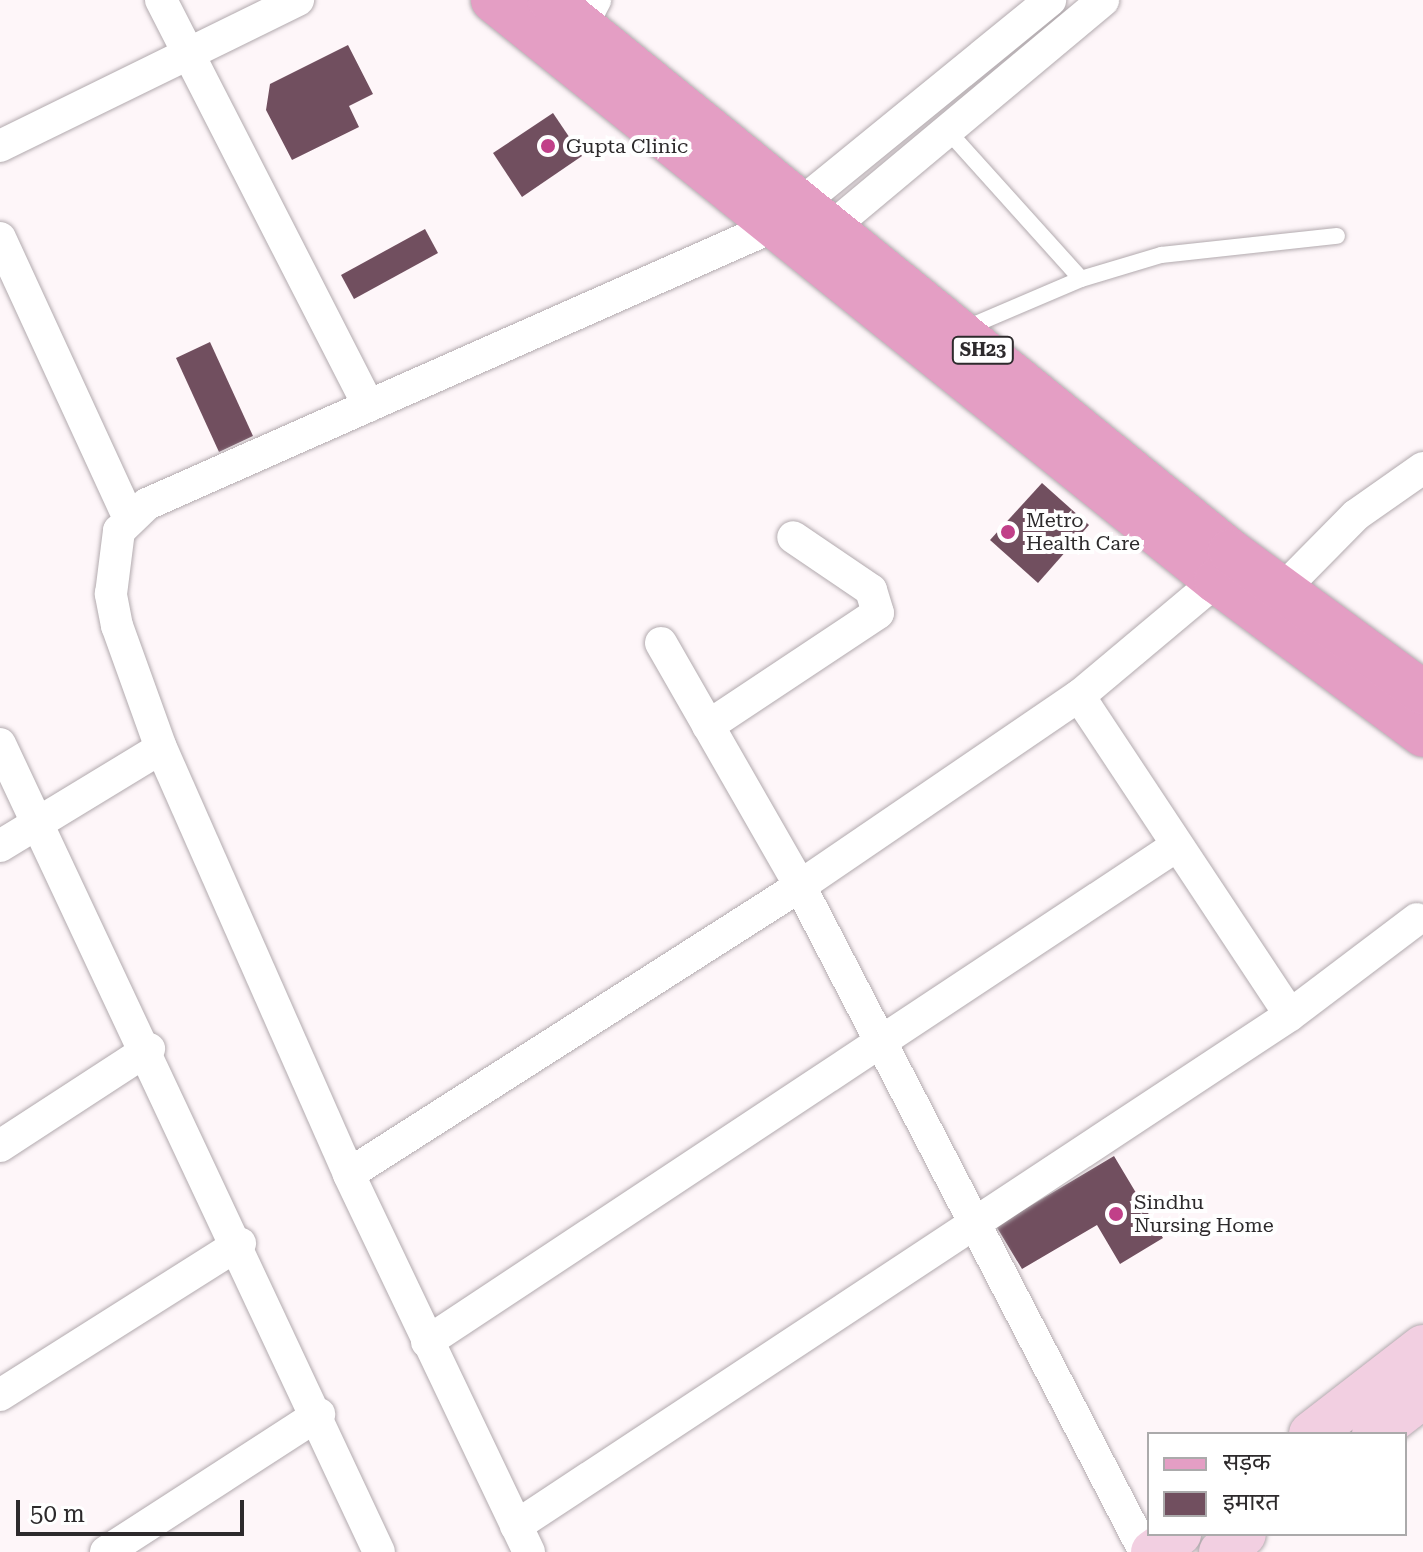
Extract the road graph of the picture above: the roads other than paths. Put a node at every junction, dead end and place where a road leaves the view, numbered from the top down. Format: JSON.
{"nodes":[{"id":1,"x":161,"y":0,"type":"edge"},
{"id":2,"x":298,"y":0,"type":"edge"},
{"id":3,"x":493,"y":0,"type":"edge"},
{"id":4,"x":550,"y":0,"type":"edge"},
{"id":5,"x":1050,"y":0,"type":"edge"},
{"id":6,"x":1103,"y":0,"type":"edge"},
{"id":7,"x":581,"y":28,"type":"edge"},
{"id":8,"x":191,"y":56,"type":"junction"},
{"id":9,"x":947,"y":130,"type":"junction"},
{"id":10,"x":0,"y":146,"type":"edge"},
{"id":11,"x":801,"y":227,"type":"junction"},
{"id":12,"x":1337,"y":236,"type":"dead end"},
{"id":13,"x":0,"y":238,"type":"edge"},
{"id":14,"x":1081,"y":279,"type":"junction"},
{"id":15,"x":959,"y":331,"type":"junction"},
{"id":16,"x":369,"y":406,"type":"junction"},
{"id":17,"x":1423,"y":468,"type":"edge"},
{"id":18,"x":128,"y":516,"type":"junction"},
{"id":19,"x":793,"y":537,"type":"dead end"},
{"id":20,"x":1216,"y":581,"type":"junction"},
{"id":21,"x":1282,"y":590,"type":"junction"},
{"id":22,"x":661,"y":643,"type":"dead end"},
{"id":23,"x":1423,"y":692,"type":"edge"},
{"id":24,"x":1079,"y":696,"type":"junction"},
{"id":25,"x":708,"y":726,"type":"junction"},
{"id":26,"x":1423,"y":735,"type":"edge"},
{"id":27,"x":0,"y":744,"type":"edge"},
{"id":28,"x":161,"y":748,"type":"junction"},
{"id":29,"x":38,"y":822,"type":"junction"},
{"id":30,"x":0,"y":846,"type":"edge"},
{"id":31,"x":1175,"y":847,"type":"junction"},
{"id":32,"x":800,"y":886,"type":"junction"},
{"id":33,"x":1417,"y":919,"type":"dead end"},
{"id":34,"x":1290,"y":1015,"type":"junction"},
{"id":35,"x":879,"y":1047,"type":"junction"},
{"id":36,"x":149,"y":1049,"type":"junction"},
{"id":37,"x":0,"y":1146,"type":"edge"},
{"id":38,"x":349,"y":1174,"type":"junction"},
{"id":39,"x":973,"y":1228,"type":"junction"},
{"id":40,"x":240,"y":1243,"type":"junction"},
{"id":41,"x":427,"y":1342,"type":"junction"},
{"id":42,"x":1423,"y":1347,"type":"edge"},
{"id":43,"x":0,"y":1395,"type":"edge"},
{"id":44,"x":1421,"y":1403,"type":"edge"},
{"id":45,"x":319,"y":1414,"type":"junction"},
{"id":46,"x":1314,"y":1432,"type":"edge"},
{"id":47,"x":1377,"y":1432,"type":"edge"},
{"id":48,"x":1176,"y":1536,"type":"edge"},
{"id":49,"x":1241,"y":1536,"type":"edge"},
{"id":50,"x":523,"y":1539,"type":"edge"},
{"id":51,"x":106,"y":1552,"type":"edge"},
{"id":52,"x":379,"y":1552,"type":"edge"},
{"id":53,"x":1145,"y":1552,"type":"edge"},
{"id":54,"x":1153,"y":1552,"type":"edge"},
{"id":55,"x":1221,"y":1552,"type":"edge"}],
"edges":[{"from":1,"to":8,"type":"street"},
{"from":2,"to":8,"type":"street"},
{"from":3,"to":7,"type":"main road"},
{"from":4,"to":7,"type":"main road","number":"SH23"},
{"from":5,"to":11,"type":"street"},
{"from":6,"to":9,"type":"street"},
{"from":7,"to":11,"type":"main road","number":"SH23"},
{"from":8,"to":10,"type":"street"},
{"from":8,"to":16,"type":"street"},
{"from":9,"to":11,"type":"street"},
{"from":9,"to":14,"type":"lane"},
{"from":11,"to":15,"type":"main road","number":"SH23"},
{"from":11,"to":16,"type":"street"},
{"from":11,"to":20,"type":"main road"},
{"from":12,"to":14,"type":"lane"},
{"from":13,"to":18,"type":"street"},
{"from":14,"to":15,"type":"lane"},
{"from":15,"to":21,"type":"main road","number":"SH23"},
{"from":16,"to":18,"type":"street"},
{"from":17,"to":21,"type":"street"},
{"from":18,"to":28,"type":"street"},
{"from":19,"to":25,"type":"street"},
{"from":20,"to":24,"type":"street"},
{"from":20,"to":26,"type":"main road"},
{"from":21,"to":23,"type":"main road","number":"SH23"},
{"from":22,"to":25,"type":"street"},
{"from":24,"to":31,"type":"street"},
{"from":24,"to":32,"type":"street"},
{"from":25,"to":32,"type":"street"},
{"from":27,"to":29,"type":"street"},
{"from":28,"to":29,"type":"street"},
{"from":28,"to":38,"type":"street"},
{"from":29,"to":30,"type":"street"},
{"from":29,"to":36,"type":"street"},
{"from":31,"to":34,"type":"street"},
{"from":31,"to":35,"type":"street"},
{"from":32,"to":35,"type":"street"},
{"from":32,"to":38,"type":"street"},
{"from":33,"to":34,"type":"street"},
{"from":34,"to":39,"type":"street"},
{"from":35,"to":39,"type":"street"},
{"from":35,"to":41,"type":"street"},
{"from":36,"to":37,"type":"street"},
{"from":36,"to":40,"type":"street"},
{"from":38,"to":41,"type":"street"},
{"from":39,"to":50,"type":"street"},
{"from":39,"to":53,"type":"street"},
{"from":40,"to":43,"type":"street"},
{"from":40,"to":45,"type":"street"},
{"from":41,"to":50,"type":"street"},
{"from":42,"to":46,"type":"main road"},
{"from":44,"to":47,"type":"main road"},
{"from":45,"to":51,"type":"street"},
{"from":45,"to":52,"type":"street"},
{"from":48,"to":54,"type":"main road"},
{"from":49,"to":55,"type":"main road"}]}
